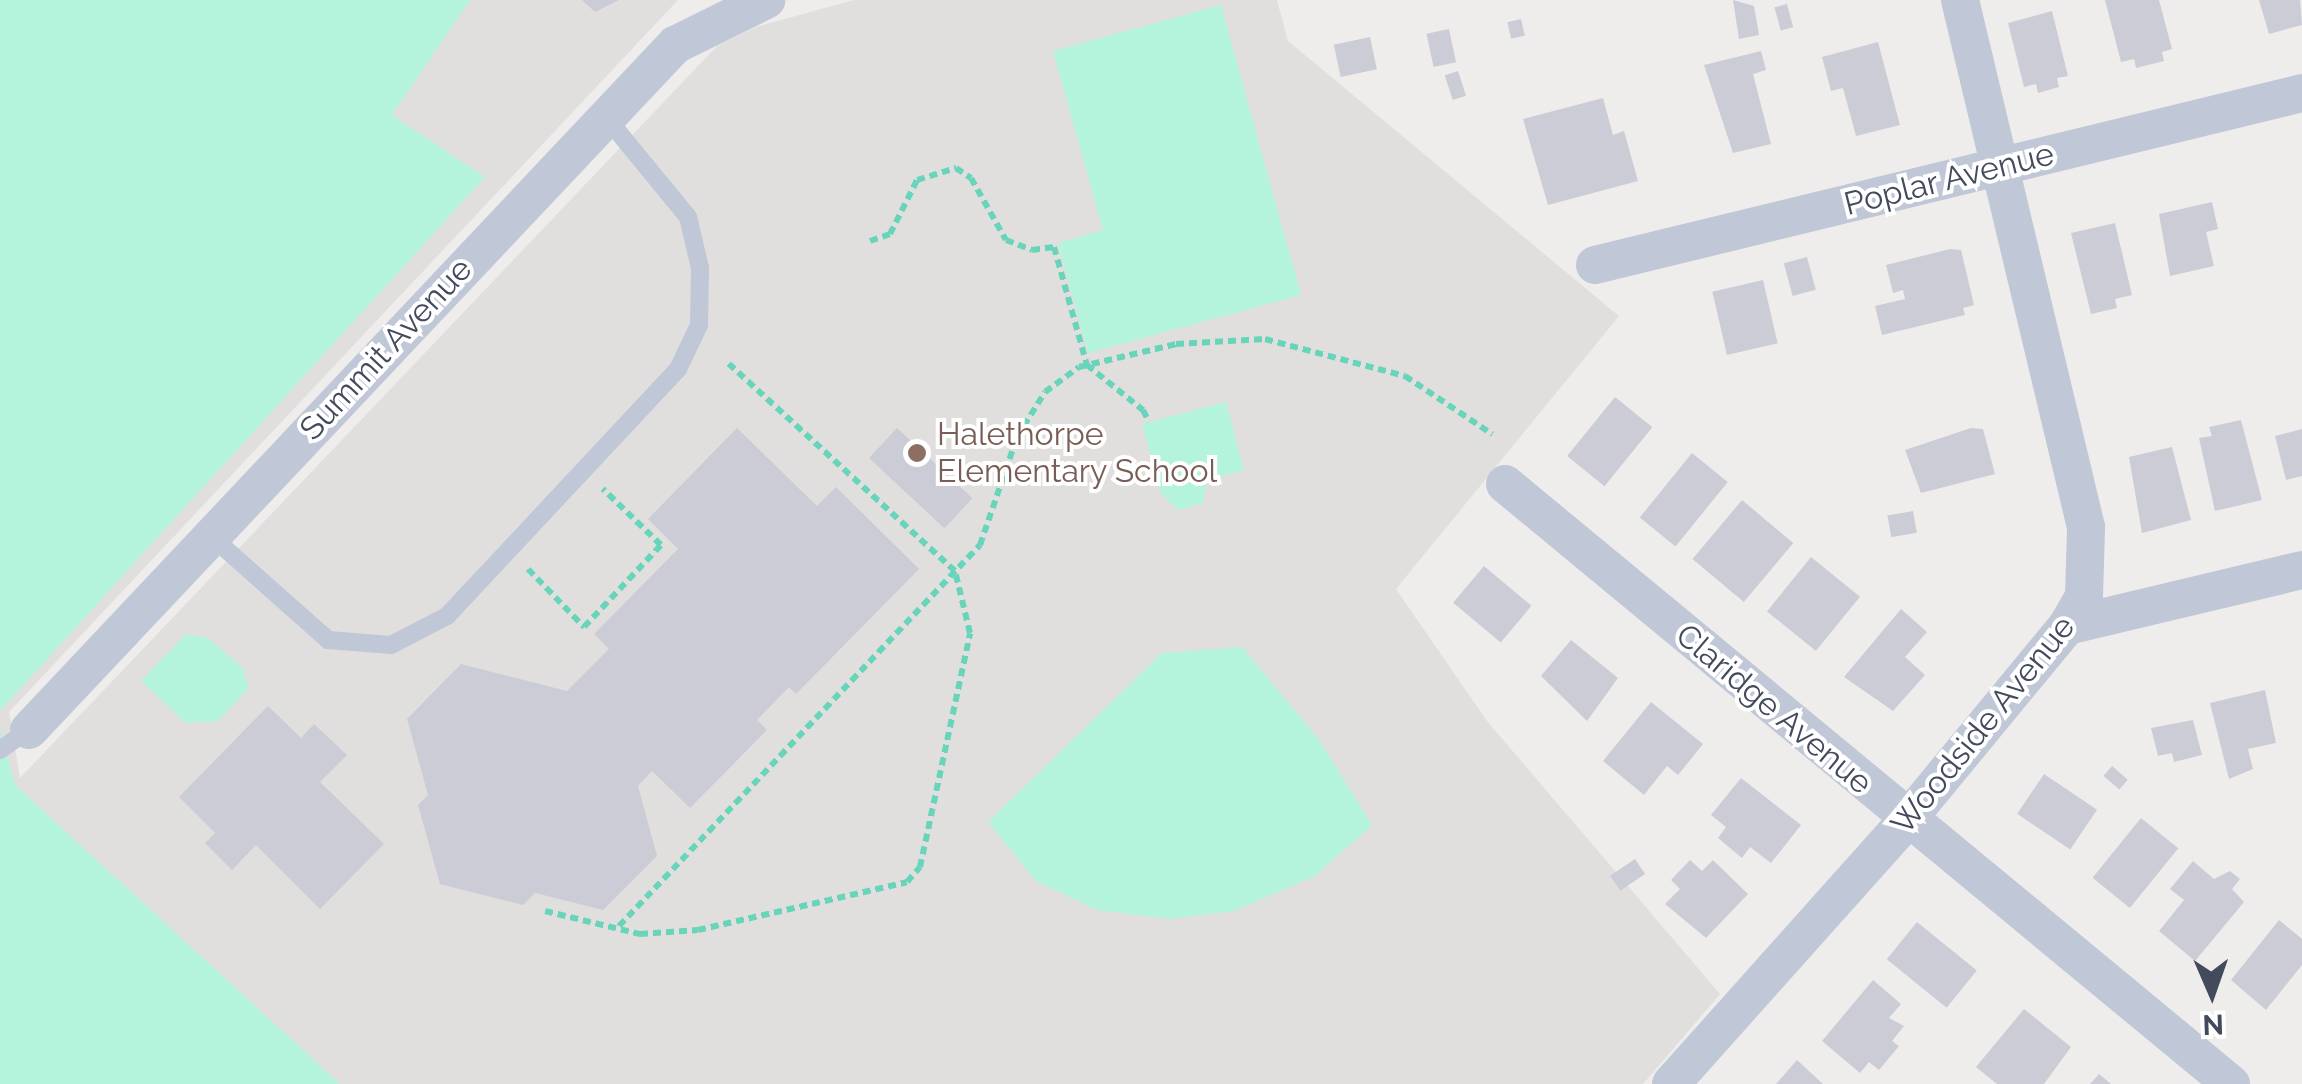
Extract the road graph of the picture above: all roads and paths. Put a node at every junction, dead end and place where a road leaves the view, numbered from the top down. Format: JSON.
{"nodes":[{"id":1,"x":766,"y":0,"type":"edge"},
{"id":2,"x":1960,"y":0,"type":"edge"},
{"id":3,"x":2302,"y":93,"type":"edge"},
{"id":4,"x":605,"y":116,"type":"junction"},
{"id":5,"x":2000,"y":167,"type":"junction"},
{"id":6,"x":870,"y":241,"type":"dead end"},
{"id":7,"x":1595,"y":265,"type":"dead end"},
{"id":8,"x":727,"y":362,"type":"dead end"},
{"id":9,"x":1087,"y":365,"type":"junction"},
{"id":10,"x":1148,"y":422,"type":"dead end"},
{"id":11,"x":1492,"y":434,"type":"dead end"},
{"id":12,"x":1505,"y":484,"type":"dead end"},
{"id":13,"x":603,"y":490,"type":"dead end"},
{"id":14,"x":211,"y":536,"type":"junction"},
{"id":15,"x":528,"y":570,"type":"dead end"},
{"id":16,"x":2302,"y":570,"type":"edge"},
{"id":17,"x":955,"y":572,"type":"junction"},
{"id":18,"x":2067,"y":626,"type":"junction"},
{"id":19,"x":14,"y":740,"type":"edge"},
{"id":20,"x":1908,"y":820,"type":"junction"},
{"id":21,"x":545,"y":911,"type":"dead end"},
{"id":22,"x":618,"y":926,"type":"junction"},
{"id":23,"x":1671,"y":1084,"type":"edge"},
{"id":24,"x":2231,"y":1084,"type":"edge"}],
"edges":[{"from":1,"to":4,"type":"street","name":"Summit Avenue"},
{"from":2,"to":5,"type":"street","name":"Woodside Avenue"},
{"from":3,"to":5,"type":"street","name":"Poplar Avenue"},
{"from":4,"to":14,"type":"street","name":"Summit Avenue"},
{"from":4,"to":14,"type":"lane"},
{"from":5,"to":7,"type":"street","name":"Poplar Avenue"},
{"from":5,"to":18,"type":"street","name":"Woodside Avenue"},
{"from":6,"to":9,"type":"path"},
{"from":8,"to":17,"type":"path"},
{"from":9,"to":10,"type":"path"},
{"from":9,"to":11,"type":"path"},
{"from":9,"to":17,"type":"path"},
{"from":12,"to":20,"type":"street","name":"Claridge Avenue"},
{"from":13,"to":15,"type":"path"},
{"from":14,"to":19,"type":"street","name":"Summit Avenue"},
{"from":16,"to":18,"type":"street"},
{"from":17,"to":22,"type":"path"},
{"from":17,"to":22,"type":"path"},
{"from":18,"to":20,"type":"street","name":"Woodside Avenue"},
{"from":20,"to":23,"type":"street","name":"Woodside Avenue"},
{"from":20,"to":24,"type":"street","name":"Claridge Avenue"},
{"from":21,"to":22,"type":"path"}]}
